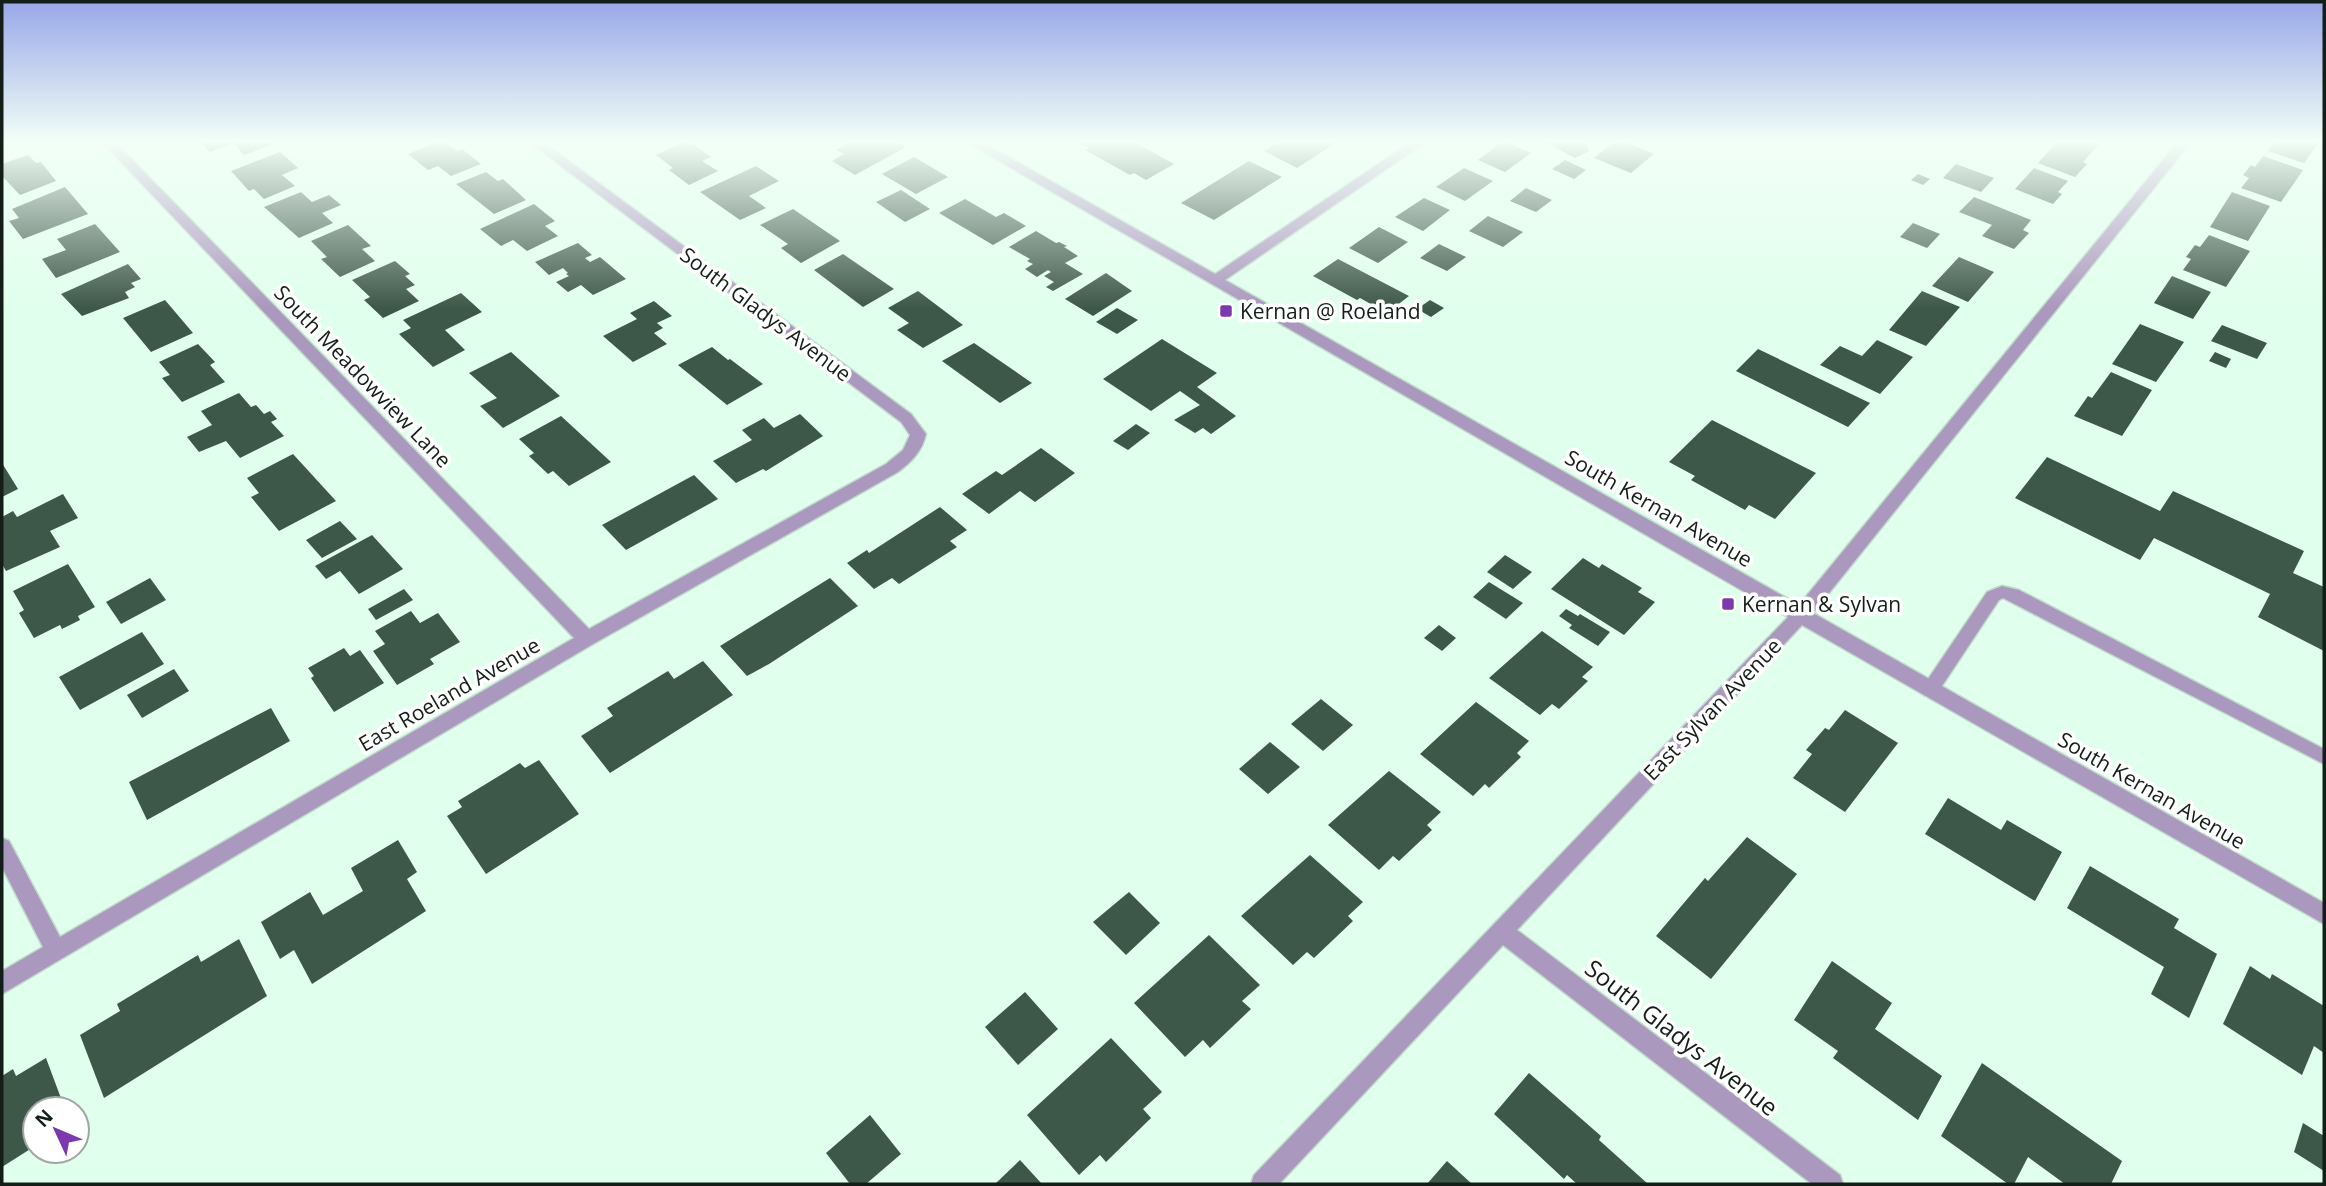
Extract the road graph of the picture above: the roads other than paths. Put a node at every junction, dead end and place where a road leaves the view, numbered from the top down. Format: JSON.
{"nodes":[{"id":1,"x":161,"y":197,"type":"edge"},
{"id":2,"x":609,"y":197,"type":"edge"},
{"id":3,"x":1068,"y":197,"type":"edge"},
{"id":4,"x":1338,"y":197,"type":"edge"},
{"id":5,"x":2140,"y":197,"type":"edge"},
{"id":6,"x":1214,"y":281,"type":"junction"},
{"id":7,"x":917,"y":443,"type":"joint"},
{"id":8,"x":1801,"y":615,"type":"junction"},
{"id":9,"x":587,"y":639,"type":"junction"},
{"id":10,"x":1930,"y":690,"type":"junction"},
{"id":11,"x":2324,"y":757,"type":"edge"},
{"id":12,"x":2,"y":847,"type":"edge"},
{"id":13,"x":2324,"y":914,"type":"edge"},
{"id":14,"x":1502,"y":931,"type":"junction"},
{"id":15,"x":56,"y":951,"type":"junction"},
{"id":16,"x":2,"y":983,"type":"edge"},
{"id":17,"x":1263,"y":1184,"type":"edge"},
{"id":18,"x":1831,"y":1184,"type":"edge"}],
"edges":[{"from":1,"to":9,"type":"street","name":"South Meadowview Lane"},
{"from":2,"to":7,"type":"street","name":"South Gladys Avenue"},
{"from":3,"to":6,"type":"street","name":"South Kernan Avenue"},
{"from":4,"to":6,"type":"street"},
{"from":5,"to":8,"type":"street","name":"East Sylvan Avenue"},
{"from":6,"to":8,"type":"street","name":"South Kernan Avenue"},
{"from":7,"to":9,"type":"street","name":"East Roeland Avenue"},
{"from":8,"to":10,"type":"street","name":"South Kernan Avenue"},
{"from":8,"to":14,"type":"street","name":"East Sylvan Avenue"},
{"from":9,"to":15,"type":"street","name":"East Roeland Avenue"},
{"from":10,"to":11,"type":"lane"},
{"from":10,"to":13,"type":"street","name":"South Kernan Avenue"},
{"from":12,"to":15,"type":"street"},
{"from":14,"to":17,"type":"street","name":"East Sylvan Avenue"},
{"from":14,"to":18,"type":"street","name":"South Gladys Avenue"},
{"from":15,"to":16,"type":"street","name":"East Roeland Avenue"}]}
